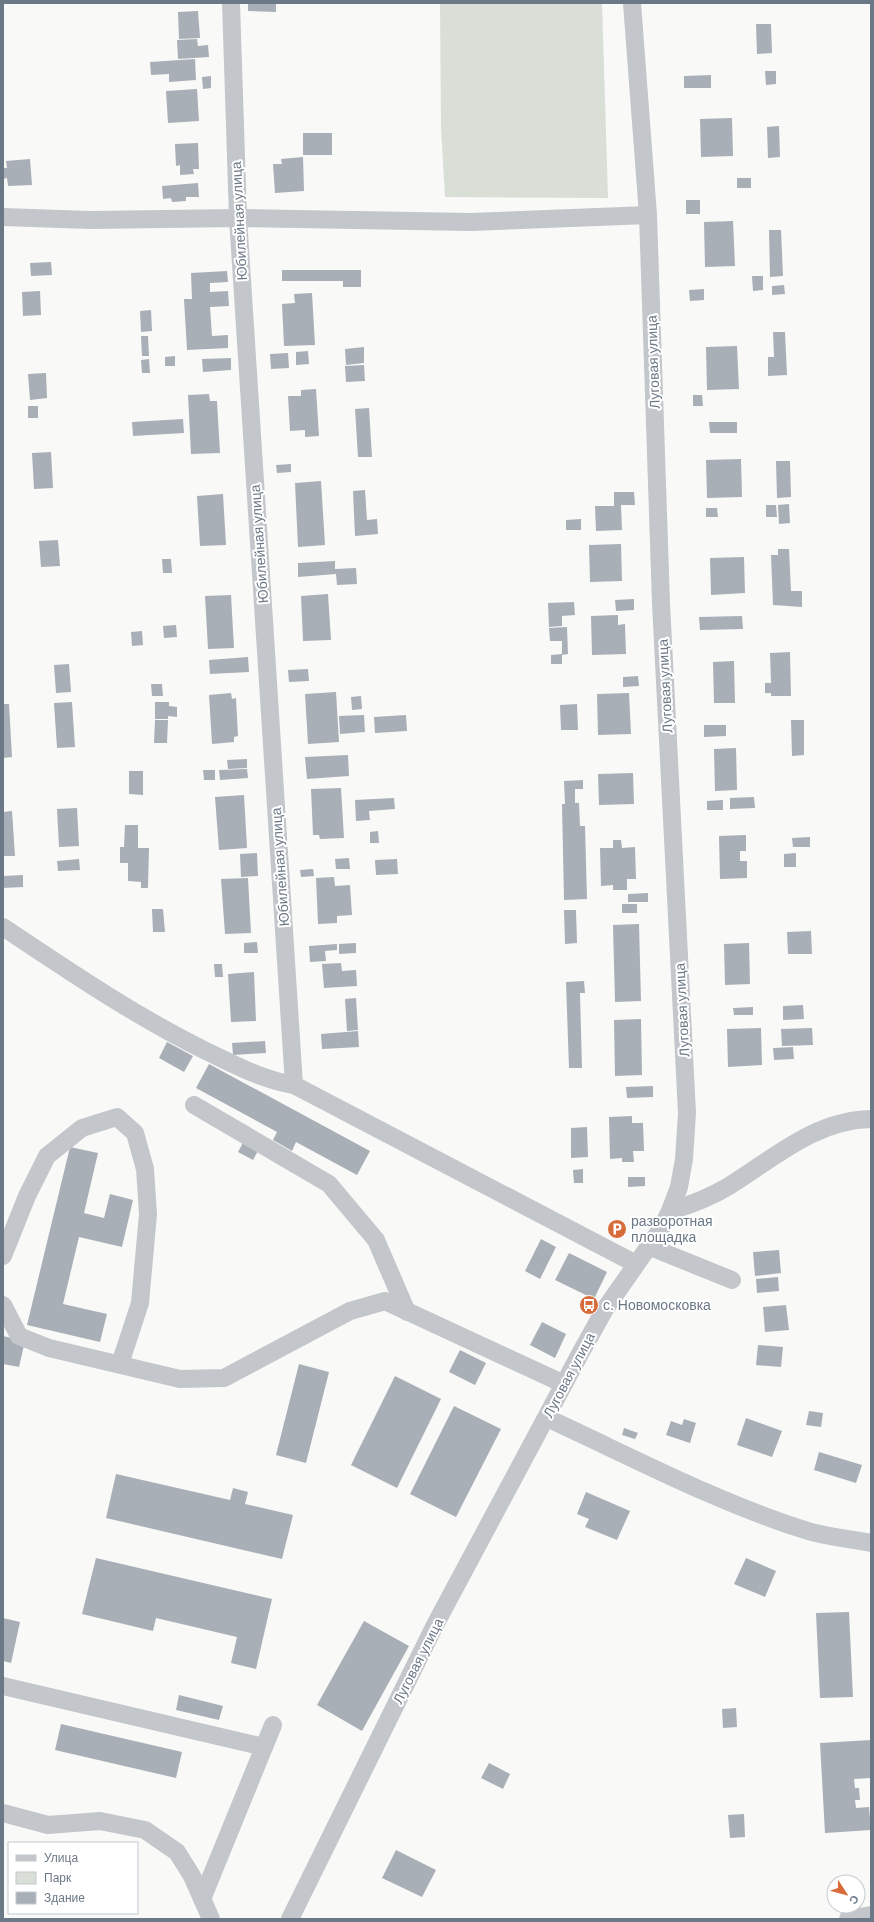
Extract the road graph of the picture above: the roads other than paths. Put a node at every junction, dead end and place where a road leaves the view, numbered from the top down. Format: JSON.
{"nodes":[{"id":1,"x":231,"y":3,"type":"edge"},
{"id":2,"x":632,"y":3,"type":"edge"},
{"id":3,"x":648,"y":215,"type":"junction"},
{"id":4,"x":3,"y":217,"type":"edge"},
{"id":5,"x":238,"y":218,"type":"junction"},
{"id":6,"x":8,"y":935,"type":"edge"},
{"id":7,"x":294,"y":1085,"type":"junction"},
{"id":8,"x":194,"y":1105,"type":"dead end"},
{"id":9,"x":871,"y":1119,"type":"edge"},
{"id":10,"x":670,"y":1211,"type":"junction"},
{"id":11,"x":648,"y":1246,"type":"junction"},
{"id":12,"x":3,"y":1256,"type":"edge"},
{"id":13,"x":636,"y":1264,"type":"junction"},
{"id":14,"x":732,"y":1280,"type":"dead end"},
{"id":15,"x":3,"y":1305,"type":"edge"},
{"id":16,"x":407,"y":1312,"type":"junction"},
{"id":17,"x":120,"y":1364,"type":"junction"},
{"id":18,"x":564,"y":1384,"type":"junction"},
{"id":19,"x":547,"y":1418,"type":"junction"},
{"id":20,"x":871,"y":1543,"type":"edge"},
{"id":21,"x":3,"y":1686,"type":"edge"},
{"id":22,"x":273,"y":1725,"type":"dead end"},
{"id":23,"x":264,"y":1748,"type":"junction"},
{"id":24,"x":3,"y":1812,"type":"edge"},
{"id":25,"x":202,"y":1899,"type":"junction"},
{"id":26,"x":871,"y":1914,"type":"edge"},
{"id":27,"x":211,"y":1919,"type":"edge"},
{"id":28,"x":290,"y":1919,"type":"edge"},
{"id":29,"x":848,"y":1919,"type":"edge"}],
"edges":[{"from":1,"to":5,"type":"street","name":"Юбилейная улица"},
{"from":2,"to":3,"type":"street","name":"Луговая улица"},
{"from":3,"to":5,"type":"street"},
{"from":3,"to":10,"type":"street","name":"Луговая улица"},
{"from":4,"to":5,"type":"street"},
{"from":5,"to":7,"type":"street","name":"Юбилейная улица"},
{"from":6,"to":7,"type":"street"},
{"from":7,"to":13,"type":"street"},
{"from":8,"to":16,"type":"street"},
{"from":9,"to":10,"type":"street"},
{"from":10,"to":11,"type":"street","name":"Луговая улица"},
{"from":11,"to":13,"type":"street","name":"Луговая улица"},
{"from":11,"to":14,"type":"street"},
{"from":12,"to":17,"type":"street"},
{"from":13,"to":18,"type":"street","name":"Луговая улица"},
{"from":15,"to":17,"type":"street"},
{"from":16,"to":17,"type":"street"},
{"from":16,"to":18,"type":"street"},
{"from":18,"to":19,"type":"street","name":"Луговая улица"},
{"from":19,"to":20,"type":"street"},
{"from":19,"to":28,"type":"street","name":"Луговая улица"},
{"from":21,"to":23,"type":"street"},
{"from":22,"to":23,"type":"street"},
{"from":23,"to":25,"type":"street"},
{"from":24,"to":25,"type":"street"},
{"from":25,"to":27,"type":"street"},
{"from":26,"to":29,"type":"street"}]}
